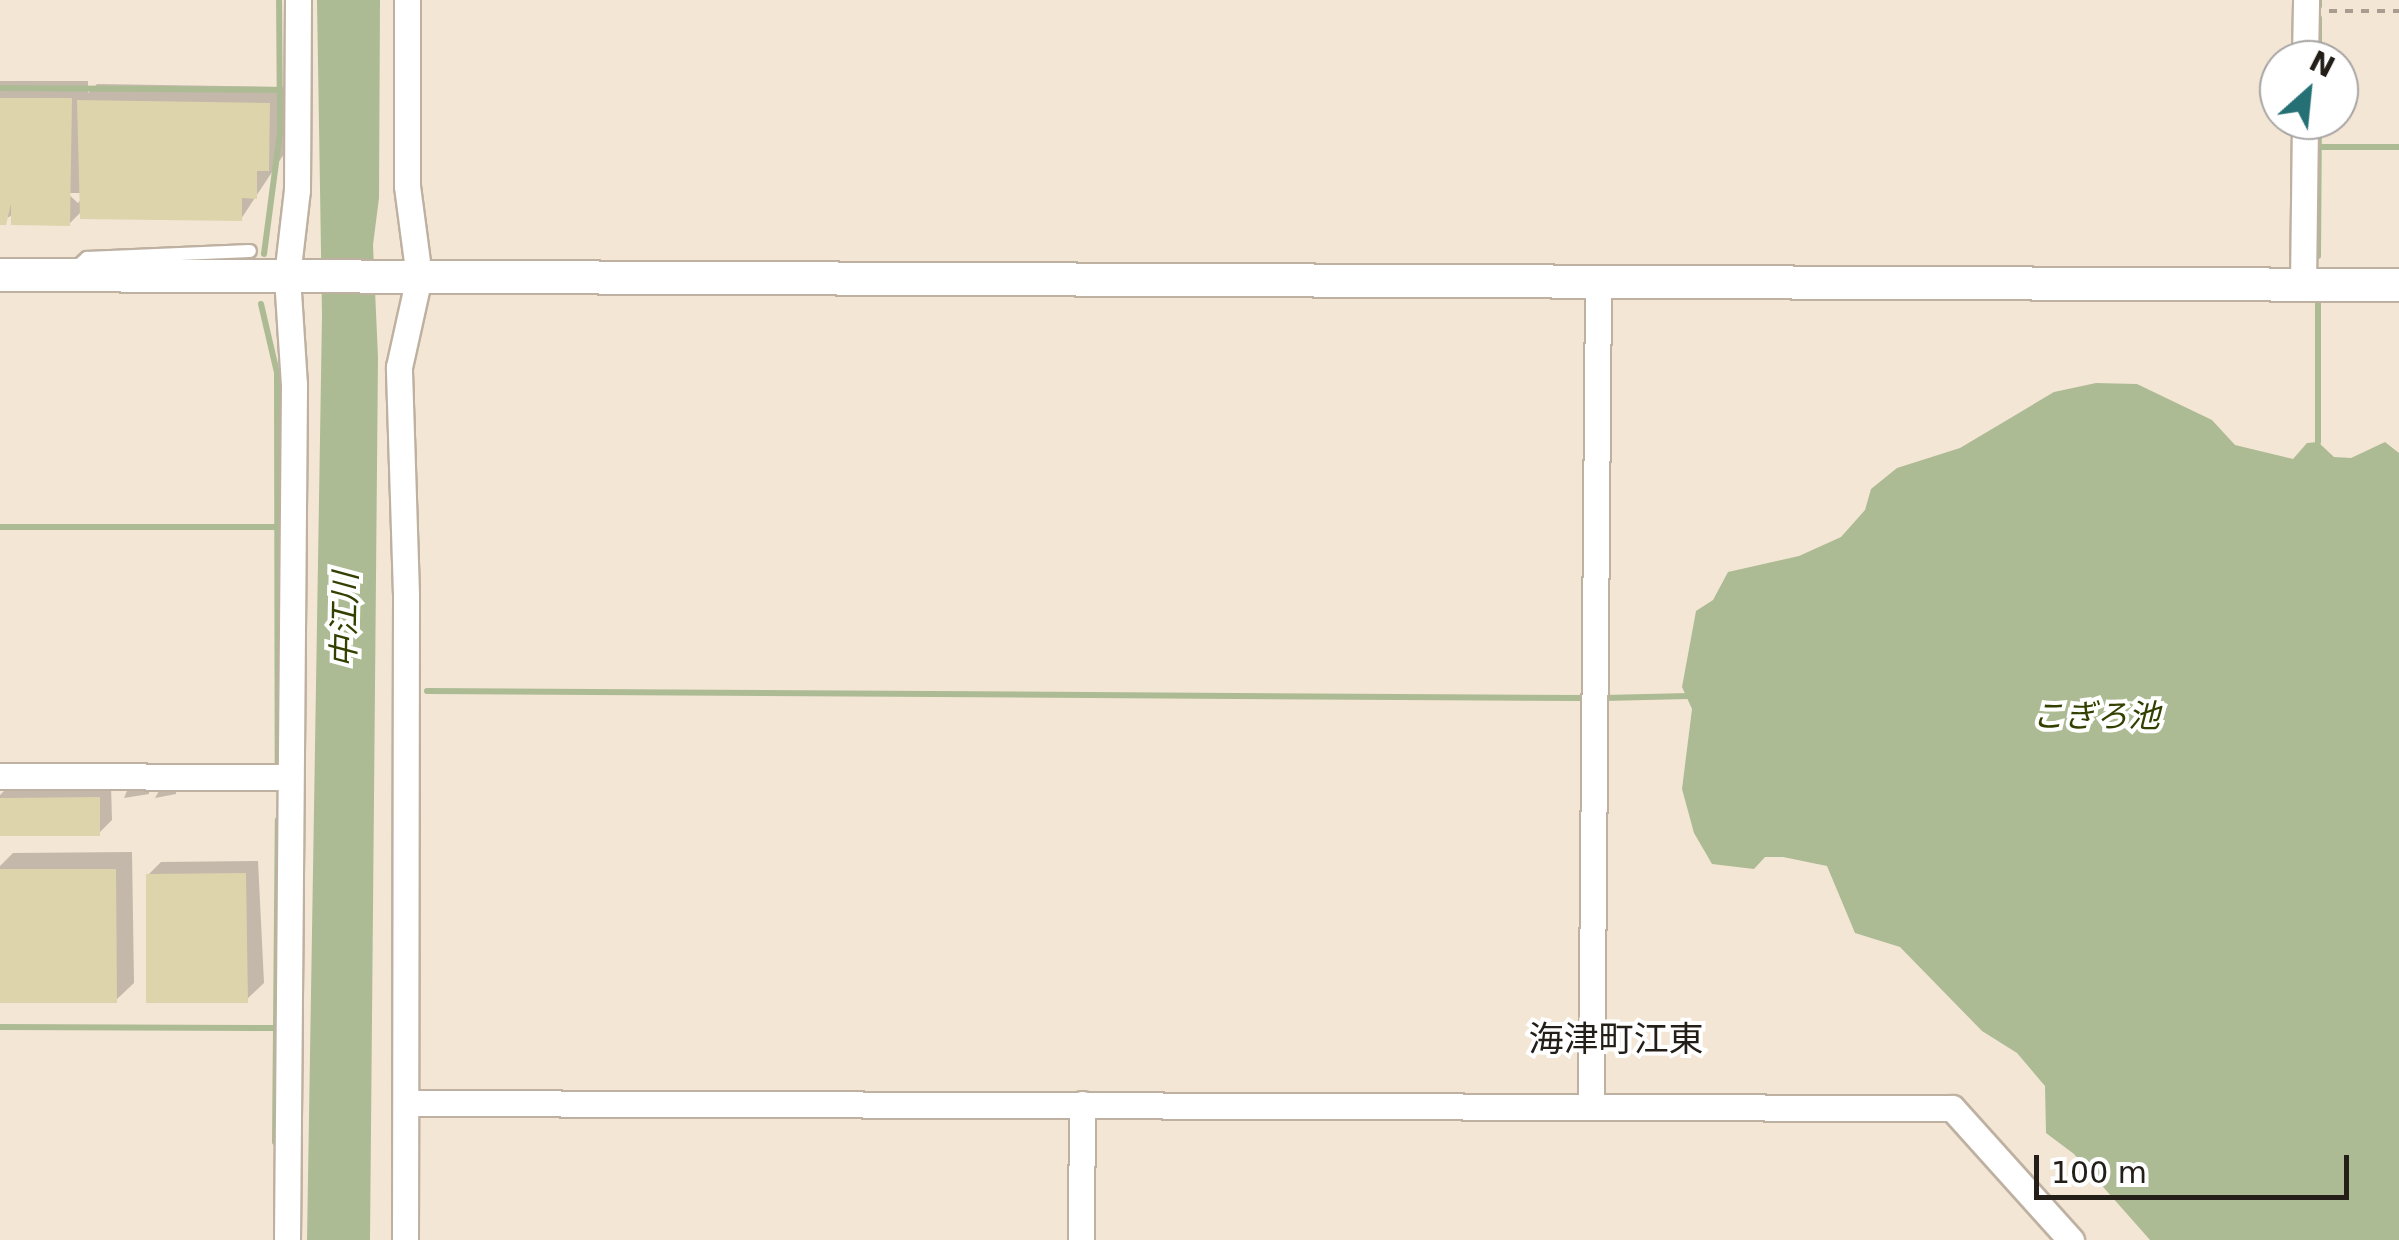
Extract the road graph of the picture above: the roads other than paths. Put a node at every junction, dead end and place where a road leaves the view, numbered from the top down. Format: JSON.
{"nodes":[{"id":1,"x":298,"y":0,"type":"edge"},
{"id":2,"x":407,"y":0,"type":"edge"},
{"id":3,"x":2306,"y":6,"type":"edge"},
{"id":4,"x":2305,"y":40,"type":"edge"},
{"id":5,"x":2304,"y":140,"type":"edge"},
{"id":6,"x":250,"y":251,"type":"dead end"},
{"id":7,"x":0,"y":275,"type":"edge"},
{"id":8,"x":68,"y":275,"type":"junction"},
{"id":9,"x":294,"y":276,"type":"junction"},
{"id":10,"x":408,"y":277,"type":"junction"},
{"id":11,"x":1598,"y":284,"type":"junction"},
{"id":12,"x":2303,"y":285,"type":"junction"},
{"id":13,"x":2399,"y":286,"type":"edge"},
{"id":14,"x":0,"y":776,"type":"edge"},
{"id":15,"x":290,"y":777,"type":"junction"},
{"id":16,"x":407,"y":1104,"type":"junction"},
{"id":17,"x":1082,"y":1104,"type":"junction"},
{"id":18,"x":1591,"y":1106,"type":"junction"},
{"id":19,"x":287,"y":1240,"type":"edge"},
{"id":20,"x":405,"y":1240,"type":"edge"},
{"id":21,"x":1081,"y":1240,"type":"edge"},
{"id":22,"x":2070,"y":1240,"type":"edge"}],
"edges":[{"from":1,"to":9,"type":"street"},
{"from":2,"to":10,"type":"street"},
{"from":3,"to":4,"type":"street"},
{"from":5,"to":12,"type":"street"},
{"from":6,"to":8,"type":"lane"},
{"from":7,"to":8,"type":"street"},
{"from":8,"to":9,"type":"street"},
{"from":9,"to":10,"type":"street"},
{"from":9,"to":15,"type":"street"},
{"from":10,"to":11,"type":"street"},
{"from":10,"to":16,"type":"street"},
{"from":11,"to":12,"type":"street"},
{"from":11,"to":18,"type":"street"},
{"from":12,"to":13,"type":"street"},
{"from":14,"to":15,"type":"street"},
{"from":15,"to":19,"type":"street"},
{"from":16,"to":17,"type":"street"},
{"from":16,"to":20,"type":"street"},
{"from":17,"to":18,"type":"street"},
{"from":17,"to":21,"type":"street"},
{"from":18,"to":22,"type":"street"}]}
